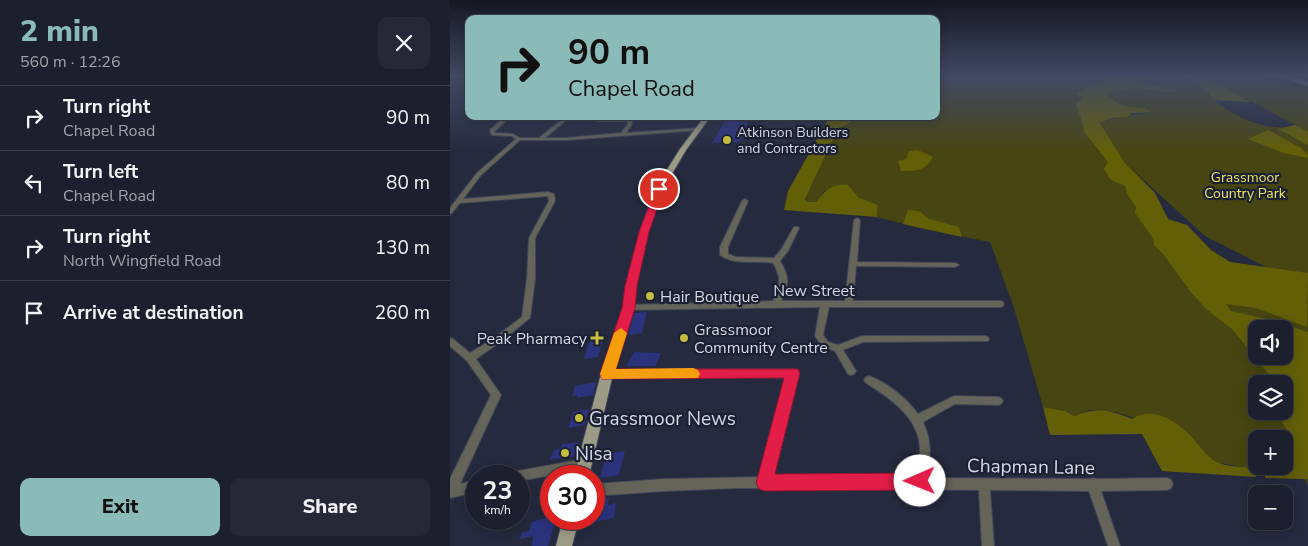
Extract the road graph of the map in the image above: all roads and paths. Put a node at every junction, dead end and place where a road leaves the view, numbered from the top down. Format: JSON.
{"nodes":[{"id":1,"x":504,"y":120,"type":"edge"},
{"id":2,"x":563,"y":120,"type":"edge"},
{"id":3,"x":597,"y":120,"type":"dead end"},
{"id":4,"x":629,"y":120,"type":"joint"},
{"id":5,"x":705,"y":120,"type":"edge"},
{"id":6,"x":699,"y":129,"type":"junction"},
{"id":7,"x":622,"y":135,"type":"junction"},
{"id":8,"x":519,"y":139,"type":"junction"},
{"id":9,"x":540,"y":139,"type":"junction"},
{"id":10,"x":458,"y":201,"type":"junction"},
{"id":11,"x":745,"y":201,"type":"dead end"},
{"id":12,"x":450,"y":212,"type":"edge"},
{"id":13,"x":857,"y":220,"type":"dead end"},
{"id":14,"x":796,"y":228,"type":"dead end"},
{"id":15,"x":776,"y":260,"type":"junction"},
{"id":16,"x":853,"y":264,"type":"junction"},
{"id":17,"x":955,"y":265,"type":"dead end"},
{"id":18,"x":776,"y":304,"type":"junction"},
{"id":19,"x":825,"y":304,"type":"junction"},
{"id":20,"x":849,"y":304,"type":"junction"},
{"id":21,"x":1000,"y":304,"type":"dead end"},
{"id":22,"x":629,"y":308,"type":"junction"},
{"id":23,"x":985,"y":339,"type":"dead end"},
{"id":24,"x":450,"y":342,"type":"edge"},
{"id":25,"x":838,"y":349,"type":"junction"},
{"id":26,"x":470,"y":358,"type":"junction"},
{"id":27,"x":851,"y":371,"type":"dead end"},
{"id":28,"x":607,"y":374,"type":"junction"},
{"id":29,"x":870,"y":380,"type":"dead end"},
{"id":30,"x":998,"y":401,"type":"dead end"},
{"id":31,"x":916,"y":420,"type":"junction"},
{"id":32,"x":584,"y":465,"type":"edge"},
{"id":33,"x":920,"y":481,"type":"junction"},
{"id":34,"x":765,"y":483,"type":"junction"},
{"id":35,"x":984,"y":483,"type":"junction"},
{"id":36,"x":1093,"y":484,"type":"junction"},
{"id":37,"x":1167,"y":484,"type":"dead end"},
{"id":38,"x":465,"y":489,"type":"edge"},
{"id":39,"x":605,"y":490,"type":"edge"},
{"id":40,"x":450,"y":492,"type":"edge"},
{"id":41,"x":568,"y":530,"type":"edge"},
{"id":42,"x":564,"y":546,"type":"edge"},
{"id":43,"x":988,"y":546,"type":"edge"},
{"id":44,"x":1114,"y":546,"type":"edge"}],
"edges":[{"from":1,"to":8,"type":"street"},
{"from":2,"to":9,"type":"street"},
{"from":3,"to":4,"type":"street"},
{"from":4,"to":7,"type":"street"},
{"from":5,"to":6,"type":"main road"},
{"from":6,"to":7,"type":"street"},
{"from":6,"to":22,"type":"main road"},
{"from":7,"to":9,"type":"street"},
{"from":8,"to":9,"type":"street"},
{"from":8,"to":10,"type":"street"},
{"from":10,"to":12,"type":"street"},
{"from":10,"to":26,"type":"street"},
{"from":11,"to":15,"type":"street"},
{"from":13,"to":16,"type":"street"},
{"from":14,"to":15,"type":"street"},
{"from":15,"to":18,"type":"street"},
{"from":16,"to":17,"type":"street"},
{"from":16,"to":20,"type":"street"},
{"from":18,"to":19,"type":"street","name":"New Street"},
{"from":18,"to":22,"type":"street","name":"New Street"},
{"from":19,"to":20,"type":"street","name":"New Street"},
{"from":19,"to":25,"type":"street"},
{"from":20,"to":21,"type":"street","name":"New Street"},
{"from":22,"to":28,"type":"main road"},
{"from":23,"to":25,"type":"street"},
{"from":24,"to":26,"type":"street"},
{"from":25,"to":27,"type":"street"},
{"from":26,"to":40,"type":"street"},
{"from":28,"to":32,"type":"main road"},
{"from":28,"to":34,"type":"street"},
{"from":29,"to":31,"type":"street"},
{"from":30,"to":31,"type":"street"},
{"from":31,"to":33,"type":"street"},
{"from":33,"to":34,"type":"street","name":"Chapman Lane"},
{"from":33,"to":35,"type":"street","name":"Chapman Lane"},
{"from":34,"to":39,"type":"street","name":"Chapman Lane"},
{"from":35,"to":36,"type":"street","name":"Chapman Lane"},
{"from":35,"to":43,"type":"street"},
{"from":36,"to":37,"type":"street","name":"Chapman Lane"},
{"from":36,"to":44,"type":"street"},
{"from":38,"to":40,"type":"street"},
{"from":41,"to":42,"type":"main road"}]}
